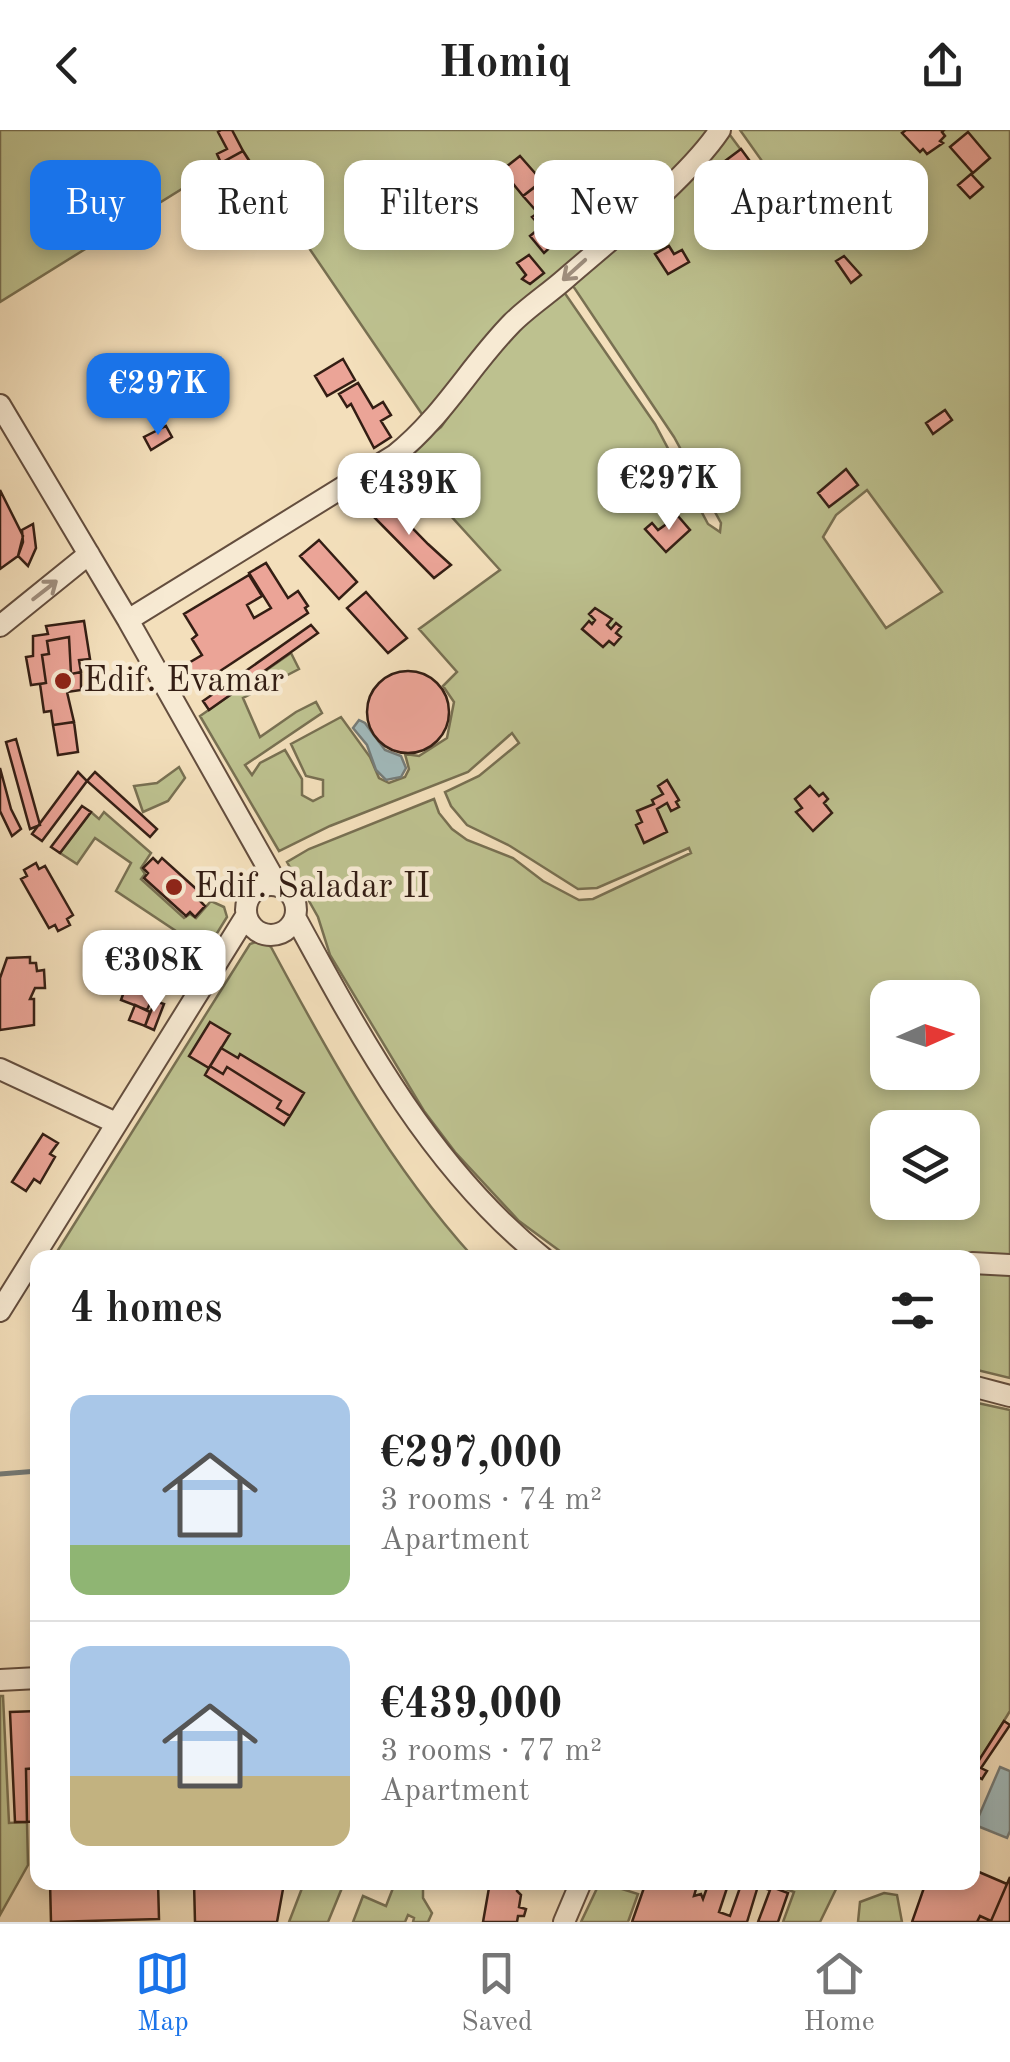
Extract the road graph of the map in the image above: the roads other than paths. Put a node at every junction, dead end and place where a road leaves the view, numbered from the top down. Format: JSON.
{"nodes":[{"id":1,"x":720,"y":130,"type":"edge"},
{"id":2,"x":0,"y":404,"type":"edge"},
{"id":3,"x":89,"y":554,"type":"junction"},
{"id":4,"x":128,"y":620,"type":"junction"},
{"id":5,"x":0,"y":626,"type":"edge"},
{"id":6,"x":261,"y":860,"type":"junction"},
{"id":7,"x":278,"y":886,"type":"junction"},
{"id":8,"x":256,"y":890,"type":"junction"},
{"id":9,"x":295,"y":917,"type":"junction"},
{"id":10,"x":261,"y":927,"type":"junction"},
{"id":11,"x":308,"y":942,"type":"junction"},
{"id":12,"x":0,"y":1069,"type":"edge"},
{"id":13,"x":116,"y":1123,"type":"junction"},
{"id":14,"x":38,"y":1250,"type":"edge"},
{"id":15,"x":534,"y":1250,"type":"edge"},
{"id":16,"x":30,"y":1262,"type":"edge"},
{"id":17,"x":980,"y":1263,"type":"edge"},
{"id":18,"x":1010,"y":1265,"type":"edge"},
{"id":19,"x":0,"y":1311,"type":"edge"},
{"id":20,"x":980,"y":1388,"type":"edge"},
{"id":21,"x":1010,"y":1396,"type":"edge"},
{"id":22,"x":30,"y":1678,"type":"edge"},
{"id":23,"x":0,"y":1680,"type":"edge"},
{"id":24,"x":578,"y":1890,"type":"edge"},
{"id":25,"x":564,"y":1922,"type":"edge"}],
"edges":[{"from":1,"to":4,"type":"street","one_way":true},
{"from":2,"to":3,"type":"street"},
{"from":3,"to":4,"type":"street"},
{"from":5,"to":3,"type":"street","one_way":true},
{"from":4,"to":6,"type":"street"},
{"from":6,"to":7,"type":"street"},
{"from":6,"to":8,"type":"street"},
{"from":7,"to":8,"type":"street"},
{"from":7,"to":9,"type":"street"},
{"from":8,"to":10,"type":"street"},
{"from":9,"to":10,"type":"street"},
{"from":9,"to":11,"type":"street"},
{"from":10,"to":11,"type":"street"},
{"from":10,"to":13,"type":"street"},
{"from":11,"to":15,"type":"street"},
{"from":12,"to":13,"type":"street"},
{"from":13,"to":14,"type":"street"},
{"from":16,"to":19,"type":"street"},
{"from":17,"to":18,"type":"street"},
{"from":20,"to":21,"type":"street"},
{"from":22,"to":23,"type":"street"},
{"from":24,"to":25,"type":"street"}]}
